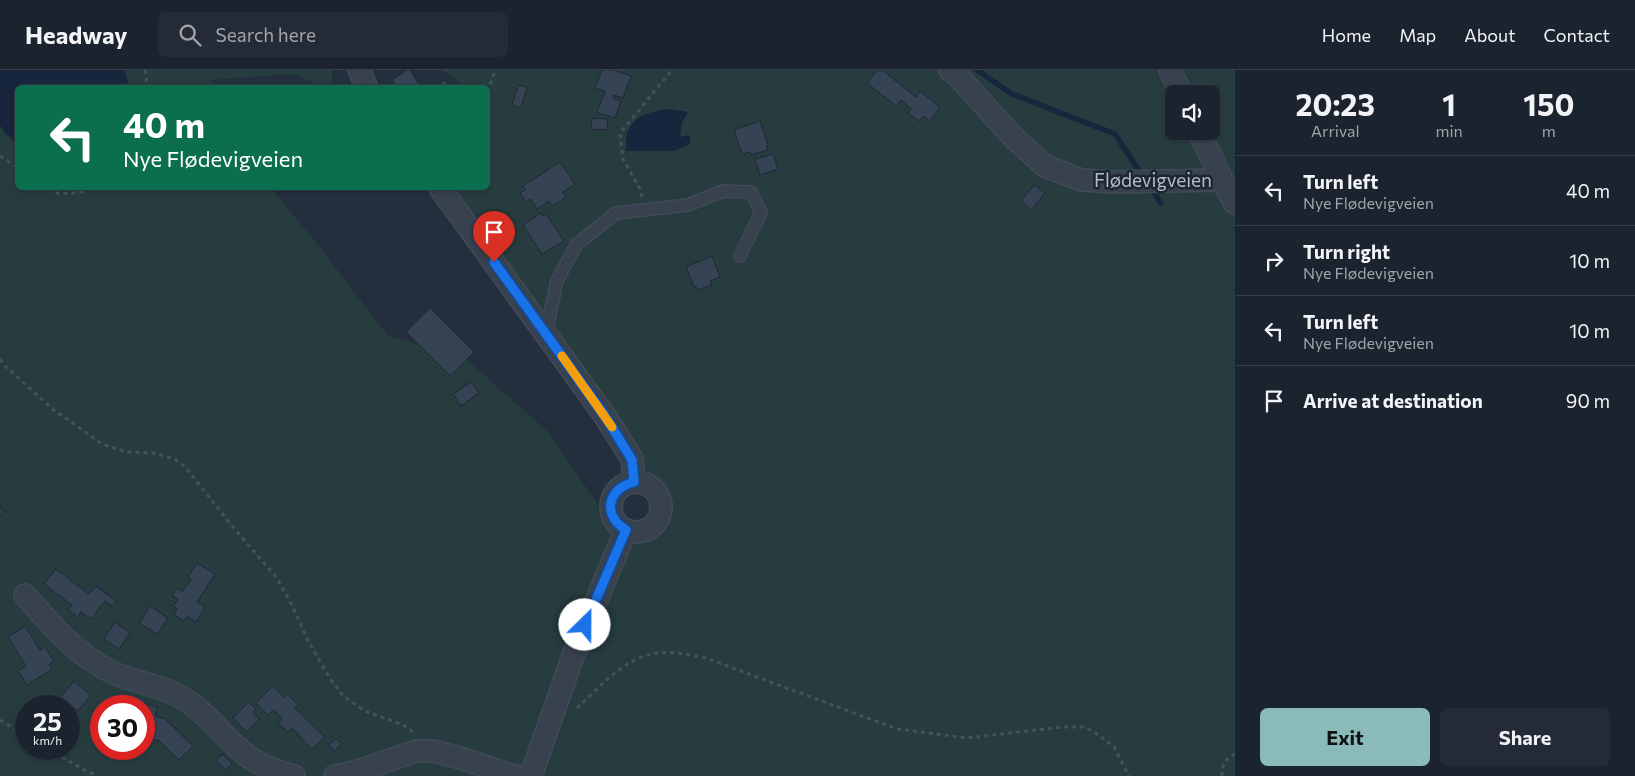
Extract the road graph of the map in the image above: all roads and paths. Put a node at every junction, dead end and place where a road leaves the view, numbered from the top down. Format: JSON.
{"nodes":[{"id":1,"x":144,"y":70,"type":"edge"},
{"id":2,"x":359,"y":70,"type":"edge"},
{"id":3,"x":495,"y":70,"type":"edge"},
{"id":4,"x":672,"y":70,"type":"edge"},
{"id":5,"x":950,"y":70,"type":"edge"},
{"id":6,"x":1170,"y":70,"type":"edge"},
{"id":7,"x":146,"y":85,"type":"edge"},
{"id":8,"x":366,"y":85,"type":"edge"},
{"id":9,"x":1177,"y":85,"type":"edge"},
{"id":10,"x":490,"y":86,"type":"edge"},
{"id":11,"x":1203,"y":140,"type":"edge"},
{"id":12,"x":0,"y":156,"type":"edge"},
{"id":13,"x":15,"y":166,"type":"edge"},
{"id":14,"x":1222,"y":180,"type":"junction"},
{"id":15,"x":52,"y":190,"type":"edge"},
{"id":16,"x":84,"y":190,"type":"edge"},
{"id":17,"x":441,"y":190,"type":"edge"},
{"id":18,"x":1235,"y":203,"type":"edge"},
{"id":19,"x":645,"y":210,"type":"junction"},
{"id":20,"x":740,"y":256,"type":"dead end"},
{"id":21,"x":546,"y":333,"type":"junction"},
{"id":22,"x":0,"y":359,"type":"edge"},
{"id":23,"x":634,"y":482,"type":"junction"},
{"id":24,"x":626,"y":530,"type":"junction"},
{"id":25,"x":25,"y":595,"type":"dead end"},
{"id":26,"x":0,"y":720,"type":"edge"},
{"id":27,"x":15,"y":729,"type":"edge"},
{"id":28,"x":547,"y":729,"type":"junction"},
{"id":29,"x":433,"y":751,"type":"junction"},
{"id":30,"x":1235,"y":754,"type":"edge"},
{"id":31,"x":67,"y":760,"type":"edge"},
{"id":32,"x":98,"y":776,"type":"edge"},
{"id":33,"x":294,"y":776,"type":"edge"},
{"id":34,"x":335,"y":776,"type":"edge"},
{"id":35,"x":516,"y":776,"type":"edge"},
{"id":36,"x":531,"y":776,"type":"edge"},
{"id":37,"x":1130,"y":776,"type":"edge"},
{"id":38,"x":1222,"y":776,"type":"edge"}],
"edges":[{"from":1,"to":7,"type":"path"},
{"from":2,"to":8,"type":"street"},
{"from":3,"to":10,"type":"path"},
{"from":4,"to":19,"type":"path"},
{"from":5,"to":14,"type":"street","name":"Flødevigveien"},
{"from":6,"to":9,"type":"street"},
{"from":11,"to":14,"type":"street"},
{"from":12,"to":13,"type":"path"},
{"from":14,"to":18,"type":"street","name":"Flødevigveien"},
{"from":15,"to":16,"type":"path"},
{"from":17,"to":21,"type":"street"},
{"from":19,"to":20,"type":"lane"},
{"from":19,"to":21,"type":"lane"},
{"from":21,"to":23,"type":"street"},
{"from":22,"to":29,"type":"path"},
{"from":23,"to":24,"type":"street"},
{"from":23,"to":24,"type":"street"},
{"from":24,"to":28,"type":"street"},
{"from":25,"to":33,"type":"street"},
{"from":26,"to":27,"type":"path"},
{"from":28,"to":36,"type":"street"},
{"from":28,"to":37,"type":"path"},
{"from":29,"to":34,"type":"street"},
{"from":29,"to":35,"type":"street"},
{"from":30,"to":38,"type":"path"},
{"from":31,"to":32,"type":"path"}]}
